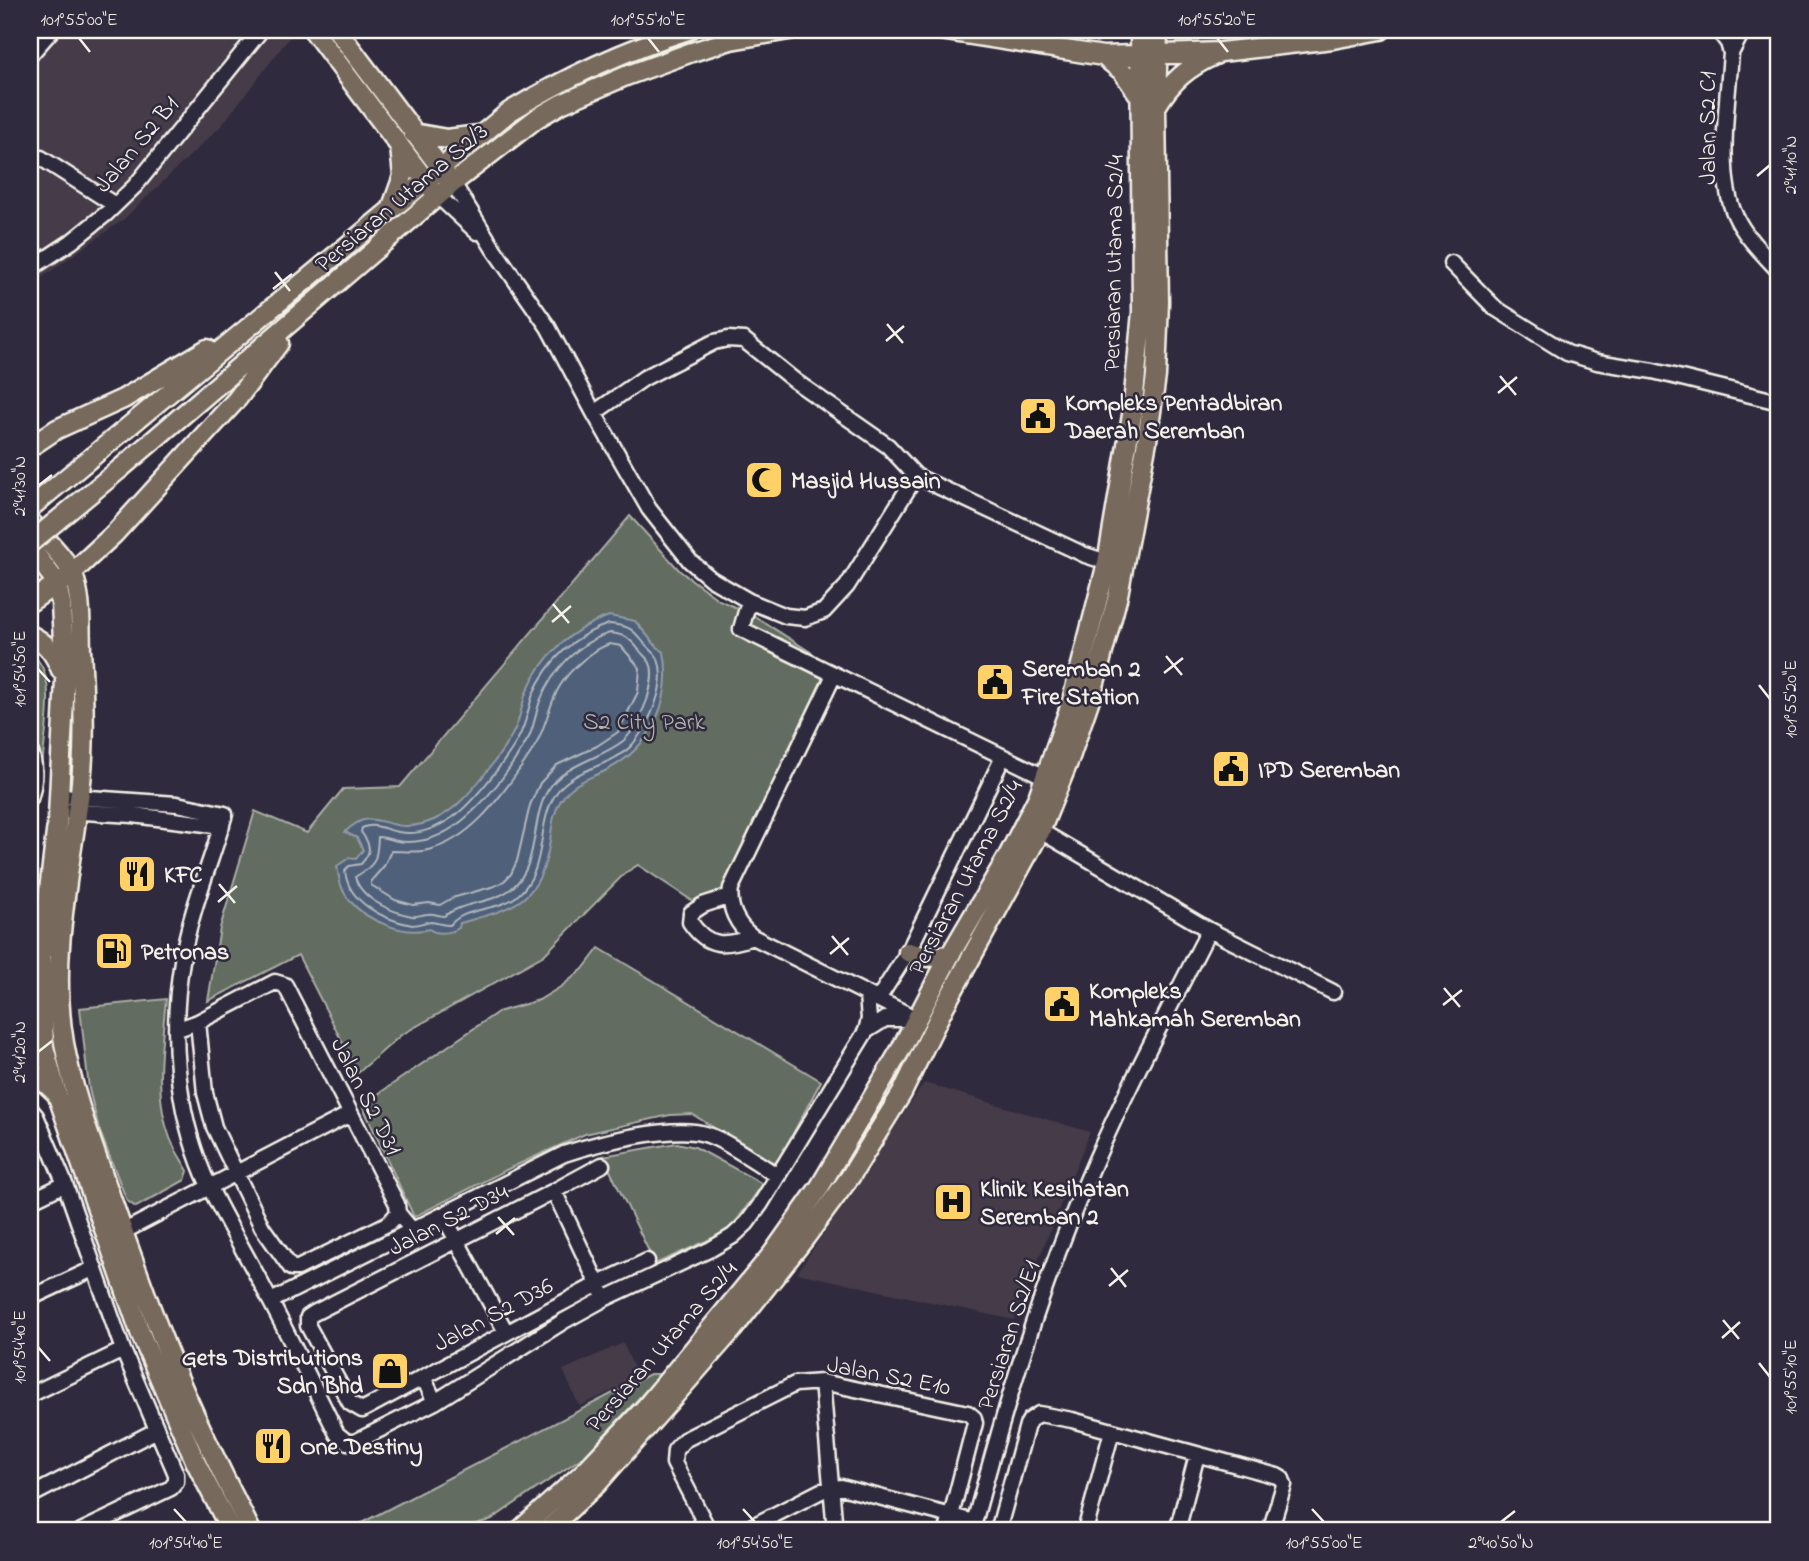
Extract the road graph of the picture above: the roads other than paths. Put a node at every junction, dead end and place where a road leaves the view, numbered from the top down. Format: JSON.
{"nodes":[{"id":1,"x":52,"y":30,"type":"edge"},
{"id":2,"x":261,"y":30,"type":"edge"},
{"id":3,"x":300,"y":30,"type":"edge"},
{"id":4,"x":314,"y":30,"type":"edge"},
{"id":5,"x":337,"y":30,"type":"edge"},
{"id":6,"x":688,"y":30,"type":"edge"},
{"id":7,"x":789,"y":30,"type":"edge"},
{"id":8,"x":940,"y":30,"type":"edge"},
{"id":9,"x":1140,"y":30,"type":"edge"},
{"id":10,"x":1158,"y":30,"type":"edge"},
{"id":11,"x":1381,"y":30,"type":"edge"},
{"id":12,"x":1718,"y":30,"type":"edge"},
{"id":13,"x":1743,"y":30,"type":"edge"},
{"id":14,"x":32,"y":47,"type":"edge"},
{"id":15,"x":331,"y":52,"type":"junction"},
{"id":16,"x":1221,"y":52,"type":"junction"},
{"id":17,"x":1731,"y":53,"type":"junction"},
{"id":18,"x":1149,"y":54,"type":"junction"},
{"id":19,"x":1102,"y":56,"type":"junction"},
{"id":20,"x":1139,"y":95,"type":"junction"},
{"id":21,"x":1156,"y":108,"type":"junction"},
{"id":22,"x":414,"y":133,"type":"junction"},
{"id":23,"x":479,"y":135,"type":"junction"},
{"id":24,"x":399,"y":145,"type":"junction"},
{"id":25,"x":30,"y":162,"type":"edge"},
{"id":26,"x":440,"y":168,"type":"junction"},
{"id":27,"x":425,"y":180,"type":"junction"},
{"id":28,"x":453,"y":183,"type":"junction"},
{"id":29,"x":438,"y":196,"type":"junction"},
{"id":30,"x":116,"y":205,"type":"junction"},
{"id":31,"x":391,"y":207,"type":"junction"},
{"id":32,"x":493,"y":248,"type":"junction"},
{"id":33,"x":1451,"y":263,"type":"dead end"},
{"id":34,"x":30,"y":269,"type":"edge"},
{"id":35,"x":1779,"y":271,"type":"edge"},
{"id":36,"x":300,"y":315,"type":"junction"},
{"id":37,"x":254,"y":321,"type":"junction"},
{"id":38,"x":1779,"y":402,"type":"edge"},
{"id":39,"x":594,"y":414,"type":"junction"},
{"id":40,"x":57,"y":429,"type":"junction"},
{"id":41,"x":30,"y":430,"type":"edge"},
{"id":42,"x":30,"y":447,"type":"edge"},
{"id":43,"x":916,"y":476,"type":"junction"},
{"id":44,"x":30,"y":508,"type":"edge"},
{"id":45,"x":30,"y":521,"type":"edge"},
{"id":46,"x":30,"y":545,"type":"edge"},
{"id":47,"x":1115,"y":565,"type":"junction"},
{"id":48,"x":65,"y":578,"type":"junction"},
{"id":49,"x":749,"y":601,"type":"junction"},
{"id":50,"x":30,"y":602,"type":"edge"},
{"id":51,"x":30,"y":635,"type":"edge"},
{"id":52,"x":834,"y":675,"type":"junction"},
{"id":53,"x":65,"y":679,"type":"junction"},
{"id":54,"x":1079,"y":706,"type":"junction"},
{"id":55,"x":30,"y":750,"type":"edge"},
{"id":56,"x":1003,"y":757,"type":"junction"},
{"id":57,"x":1045,"y":777,"type":"junction"},
{"id":58,"x":30,"y":799,"type":"edge"},
{"id":59,"x":59,"y":803,"type":"junction"},
{"id":60,"x":78,"y":804,"type":"junction"},
{"id":61,"x":1033,"y":827,"type":"junction"},
{"id":62,"x":730,"y":896,"type":"junction"},
{"id":63,"x":1209,"y":930,"type":"junction"},
{"id":64,"x":753,"y":937,"type":"junction"},
{"id":65,"x":908,"y":952,"type":"junction"},
{"id":66,"x":950,"y":955,"type":"junction"},
{"id":67,"x":1333,"y":992,"type":"dead end"},
{"id":68,"x":873,"y":997,"type":"junction"},
{"id":69,"x":944,"y":1007,"type":"junction"},
{"id":70,"x":916,"y":1019,"type":"junction"},
{"id":71,"x":198,"y":1022,"type":"junction"},
{"id":72,"x":178,"y":1029,"type":"junction"},
{"id":73,"x":866,"y":1031,"type":"junction"},
{"id":74,"x":64,"y":1040,"type":"junction"},
{"id":75,"x":37,"y":1051,"type":"edge"},
{"id":76,"x":67,"y":1059,"type":"junction"},
{"id":77,"x":49,"y":1067,"type":"junction"},
{"id":78,"x":31,"y":1076,"type":"edge"},
{"id":79,"x":57,"y":1094,"type":"junction"},
{"id":80,"x":30,"y":1109,"type":"edge"},
{"id":81,"x":350,"y":1114,"type":"junction"},
{"id":82,"x":602,"y":1165,"type":"dead end"},
{"id":83,"x":236,"y":1173,"type":"junction"},
{"id":84,"x":778,"y":1176,"type":"junction"},
{"id":85,"x":65,"y":1184,"type":"junction"},
{"id":86,"x":210,"y":1188,"type":"junction"},
{"id":87,"x":554,"y":1191,"type":"junction"},
{"id":88,"x":30,"y":1201,"type":"edge"},
{"id":89,"x":398,"y":1213,"type":"junction"},
{"id":90,"x":443,"y":1215,"type":"junction"},
{"id":91,"x":412,"y":1230,"type":"junction"},
{"id":92,"x":116,"y":1235,"type":"junction"},
{"id":93,"x":456,"y":1241,"type":"junction"},
{"id":94,"x":647,"y":1261,"type":"dead end"},
{"id":95,"x":94,"y":1268,"type":"junction"},
{"id":96,"x":598,"y":1284,"type":"junction"},
{"id":97,"x":30,"y":1298,"type":"edge"},
{"id":98,"x":604,"y":1299,"type":"junction"},
{"id":99,"x":271,"y":1301,"type":"junction"},
{"id":100,"x":506,"y":1332,"type":"junction"},
{"id":101,"x":122,"y":1350,"type":"junction"},
{"id":102,"x":423,"y":1377,"type":"junction"},
{"id":103,"x":822,"y":1382,"type":"junction"},
{"id":104,"x":30,"y":1395,"type":"edge"},
{"id":105,"x":435,"y":1402,"type":"junction"},
{"id":106,"x":362,"y":1410,"type":"joint"},
{"id":107,"x":157,"y":1430,"type":"junction"},
{"id":108,"x":1112,"y":1431,"type":"junction"},
{"id":109,"x":1197,"y":1455,"type":"junction"},
{"id":110,"x":831,"y":1488,"type":"junction"},
{"id":111,"x":30,"y":1496,"type":"edge"},
{"id":112,"x":951,"y":1516,"type":"junction"},
{"id":113,"x":973,"y":1527,"type":"edge"},
{"id":114,"x":81,"y":1531,"type":"edge"},
{"id":115,"x":231,"y":1531,"type":"edge"},
{"id":116,"x":251,"y":1531,"type":"edge"},
{"id":117,"x":519,"y":1531,"type":"edge"},
{"id":118,"x":546,"y":1531,"type":"edge"},
{"id":119,"x":709,"y":1531,"type":"edge"},
{"id":120,"x":743,"y":1531,"type":"edge"},
{"id":121,"x":835,"y":1531,"type":"edge"},
{"id":122,"x":947,"y":1531,"type":"edge"},
{"id":123,"x":998,"y":1531,"type":"edge"},
{"id":124,"x":1085,"y":1531,"type":"edge"},
{"id":125,"x":1177,"y":1531,"type":"edge"},
{"id":126,"x":1270,"y":1531,"type":"edge"}],
"edges":[{"from":1,"to":14,"type":"street"},
{"from":2,"to":30,"type":"street","name":"Jalan S2 B1"},
{"from":3,"to":15,"type":"main road"},
{"from":4,"to":15,"type":"main road"},
{"from":5,"to":22,"type":"main road"},
{"from":6,"to":23,"type":"main road","name":"Persiaran Utama S2/3"},
{"from":7,"to":28,"type":"main road","name":"Persiaran Utama S2/3"},
{"from":8,"to":19,"type":"main road"},
{"from":9,"to":18,"type":"main road","name":"Persiaran Utama S2/4"},
{"from":10,"to":18,"type":"main road","name":"Persiaran Utama S2/4"},
{"from":11,"to":16,"type":"main road"},
{"from":12,"to":17,"type":"street","name":"Jalan S2 C1"},
{"from":13,"to":17,"type":"street","name":"Jalan S2 C1"},
{"from":15,"to":24,"type":"main road"},
{"from":16,"to":18,"type":"main road"},
{"from":16,"to":21,"type":"main road"},
{"from":17,"to":35,"type":"street","name":"Jalan S2 C1"},
{"from":18,"to":19,"type":"main road"},
{"from":18,"to":20,"type":"main road","name":"Persiaran Utama S2/4"},
{"from":18,"to":21,"type":"main road","name":"Persiaran Utama S2/4"},
{"from":19,"to":20,"type":"main road"},
{"from":20,"to":47,"type":"main road","name":"Persiaran Utama S2/4"},
{"from":21,"to":47,"type":"main road","name":"Persiaran Utama S2/4"},
{"from":22,"to":23,"type":"main road"},
{"from":22,"to":26,"type":"main road"},
{"from":23,"to":26,"type":"main road","name":"Persiaran Utama S2/3"},
{"from":24,"to":27,"type":"main road"},
{"from":24,"to":31,"type":"main road"},
{"from":25,"to":30,"type":"street"},
{"from":26,"to":27,"type":"main road","name":"Persiaran Utama S2/3"},
{"from":26,"to":28,"type":"main road"},
{"from":27,"to":29,"type":"main road"},
{"from":27,"to":31,"type":"main road","name":"Persiaran Utama S2/3"},
{"from":28,"to":29,"type":"main road","name":"Persiaran Utama S2/3"},
{"from":28,"to":32,"type":"street"},
{"from":29,"to":32,"type":"street"},
{"from":29,"to":36,"type":"main road","name":"Persiaran Utama S2/3"},
{"from":30,"to":34,"type":"street","name":"Jalan S2 B1"},
{"from":31,"to":37,"type":"main road","name":"Persiaran Utama S2/3"},
{"from":32,"to":39,"type":"street"},
{"from":33,"to":38,"type":"street"},
{"from":36,"to":46,"type":"main road","name":"Persiaran Utama S2/3","bridge":true},
{"from":36,"to":48,"type":"main road"},
{"from":37,"to":40,"type":"main road"},
{"from":37,"to":44,"type":"main road","name":"Persiaran Utama S2/3"},
{"from":39,"to":43,"type":"street"},
{"from":39,"to":49,"type":"street"},
{"from":40,"to":41,"type":"main road"},
{"from":40,"to":42,"type":"main road"},
{"from":43,"to":47,"type":"street"},
{"from":43,"to":49,"type":"street"},
{"from":45,"to":48,"type":"main road"},
{"from":46,"to":48,"type":"main road"},
{"from":47,"to":54,"type":"main road","name":"Persiaran Utama S2/4"},
{"from":48,"to":50,"type":"main road"},
{"from":48,"to":53,"type":"main road"},
{"from":48,"to":60,"type":"main road"},
{"from":49,"to":52,"type":"street"},
{"from":51,"to":53,"type":"main road"},
{"from":52,"to":56,"type":"street"},
{"from":52,"to":62,"type":"street"},
{"from":53,"to":59,"type":"main road"},
{"from":54,"to":57,"type":"main road","name":"Persiaran Utama S2/4"},
{"from":54,"to":61,"type":"main road","name":"Persiaran Utama S2/4"},
{"from":55,"to":58,"type":"street"},
{"from":56,"to":57,"type":"street"},
{"from":56,"to":65,"type":"street"},
{"from":57,"to":61,"type":"main road","name":"Persiaran Utama S2/4"},
{"from":59,"to":60,"type":"street"},
{"from":59,"to":75,"type":"main road"},
{"from":60,"to":72,"type":"street"},
{"from":60,"to":74,"type":"main road"},
{"from":61,"to":63,"type":"street"},
{"from":61,"to":66,"type":"main road","name":"Persiaran Utama S2/4"},
{"from":61,"to":69,"type":"main road","name":"Persiaran Utama S2/4"},
{"from":62,"to":64,"type":"street"},
{"from":62,"to":64,"type":"street"},
{"from":63,"to":67,"type":"street"},
{"from":63,"to":113,"type":"street","name":"Persiaran S2/E1"},
{"from":64,"to":68,"type":"street"},
{"from":65,"to":66,"type":"main road"},
{"from":65,"to":68,"type":"street"},
{"from":66,"to":70,"type":"main road","name":"Persiaran Utama S2/4"},
{"from":68,"to":70,"type":"street"},
{"from":68,"to":73,"type":"street"},
{"from":69,"to":70,"type":"main road"},
{"from":69,"to":118,"type":"main road","name":"Persiaran Utama S2/4"},
{"from":70,"to":73,"type":"street"},
{"from":70,"to":117,"type":"main road","name":"Persiaran Utama S2/4"},
{"from":71,"to":72,"type":"street"},
{"from":71,"to":81,"type":"street","name":"Jalan S2 D31"},
{"from":71,"to":83,"type":"street"},
{"from":72,"to":86,"type":"street"},
{"from":73,"to":84,"type":"street"},
{"from":74,"to":75,"type":"street"},
{"from":74,"to":76,"type":"main road"},
{"from":75,"to":77,"type":"main road"},
{"from":76,"to":77,"type":"street"},
{"from":76,"to":92,"type":"main road"},
{"from":77,"to":78,"type":"street"},
{"from":77,"to":79,"type":"main road"},
{"from":78,"to":79,"type":"main road"},
{"from":79,"to":92,"type":"main road"},
{"from":80,"to":85,"type":"street"},
{"from":81,"to":83,"type":"street"},
{"from":81,"to":89,"type":"street","name":"Jalan S2 D31"},
{"from":82,"to":87,"type":"street","name":"Jalan S2 D34"},
{"from":83,"to":86,"type":"street"},
{"from":83,"to":89,"type":"street"},
{"from":84,"to":90,"type":"street"},
{"from":84,"to":98,"type":"street"},
{"from":85,"to":88,"type":"street"},
{"from":85,"to":95,"type":"street"},
{"from":86,"to":92,"type":"street"},
{"from":86,"to":99,"type":"street"},
{"from":87,"to":93,"type":"street","name":"Jalan S2 D34"},
{"from":87,"to":96,"type":"street"},
{"from":89,"to":91,"type":"street","name":"Jalan S2 D31"},
{"from":90,"to":91,"type":"street"},
{"from":90,"to":93,"type":"street"},
{"from":91,"to":99,"type":"street"},
{"from":92,"to":115,"type":"main road"},
{"from":92,"to":116,"type":"main road"},
{"from":93,"to":100,"type":"street"},
{"from":93,"to":106,"type":"street","name":"Jalan S2 D34"},
{"from":94,"to":96,"type":"street","name":"Jalan S2 D36"},
{"from":95,"to":97,"type":"street"},
{"from":95,"to":101,"type":"street"},
{"from":96,"to":98,"type":"street"},
{"from":96,"to":100,"type":"street","name":"Jalan S2 D36"},
{"from":98,"to":105,"type":"street"},
{"from":99,"to":105,"type":"street"},
{"from":100,"to":102,"type":"street","name":"Jalan S2 D36"},
{"from":101,"to":104,"type":"street"},
{"from":101,"to":107,"type":"street"},
{"from":102,"to":105,"type":"street"},
{"from":102,"to":106,"type":"street","name":"Jalan S2 D36"},
{"from":103,"to":110,"type":"street"},
{"from":103,"to":112,"type":"street","name":"Jalan S2 E10"},
{"from":103,"to":119,"type":"street","name":"Jalan S2 E10"},
{"from":107,"to":111,"type":"street"},
{"from":107,"to":114,"type":"street"},
{"from":108,"to":109,"type":"street"},
{"from":108,"to":123,"type":"street"},
{"from":108,"to":124,"type":"street"},
{"from":109,"to":125,"type":"street"},
{"from":109,"to":126,"type":"street"},
{"from":110,"to":112,"type":"street"},
{"from":110,"to":120,"type":"street"},
{"from":110,"to":121,"type":"street"},
{"from":112,"to":113,"type":"street"},
{"from":112,"to":122,"type":"street"}]}
